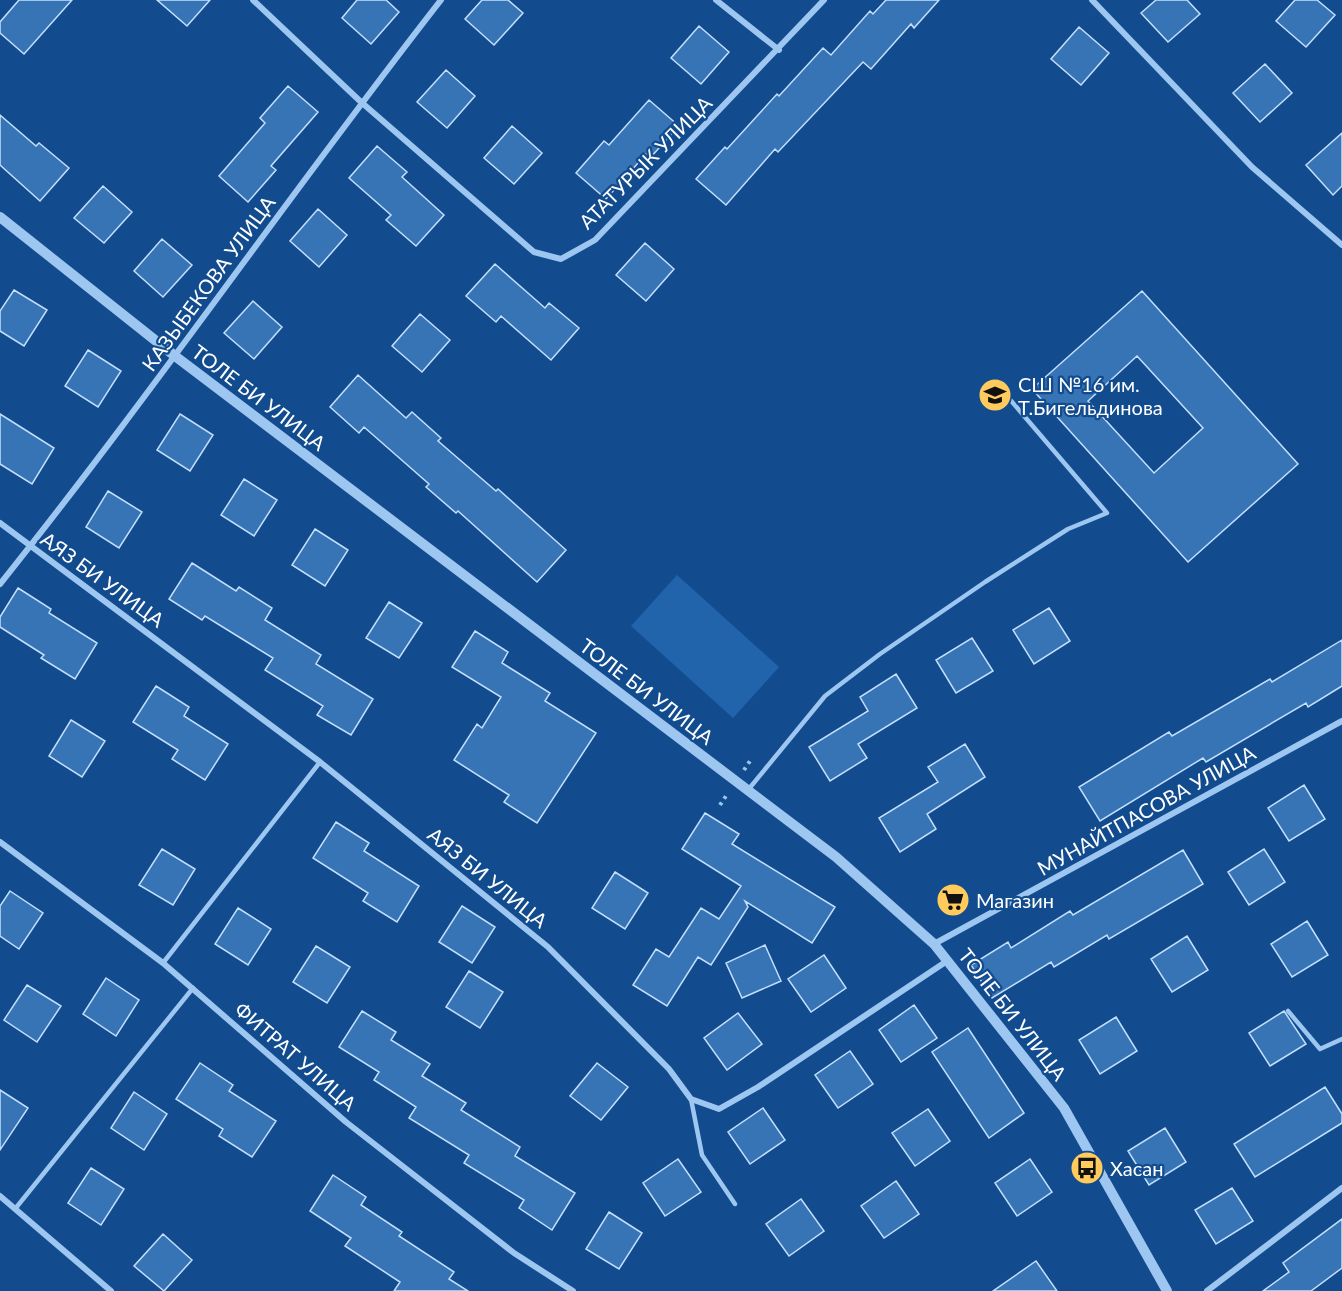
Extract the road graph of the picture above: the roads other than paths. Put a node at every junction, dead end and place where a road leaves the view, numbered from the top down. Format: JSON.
{"nodes":[{"id":1,"x":253,"y":0,"type":"edge"},
{"id":2,"x":441,"y":0,"type":"edge"},
{"id":3,"x":716,"y":0,"type":"edge"},
{"id":4,"x":824,"y":0,"type":"edge"},
{"id":5,"x":1092,"y":0,"type":"edge"},
{"id":6,"x":779,"y":50,"type":"junction"},
{"id":7,"x":361,"y":102,"type":"junction"},
{"id":8,"x":0,"y":217,"type":"edge"},
{"id":9,"x":1342,"y":245,"type":"edge"},
{"id":10,"x":175,"y":356,"type":"junction"},
{"id":11,"x":995,"y":382,"type":"dead end"},
{"id":12,"x":0,"y":523,"type":"edge"},
{"id":13,"x":30,"y":546,"type":"junction"},
{"id":14,"x":0,"y":584,"type":"edge"},
{"id":15,"x":1342,"y":722,"type":"edge"},
{"id":16,"x":320,"y":762,"type":"junction"},
{"id":17,"x":748,"y":790,"type":"junction"},
{"id":18,"x":0,"y":842,"type":"edge"},
{"id":19,"x":934,"y":944,"type":"junction"},
{"id":20,"x":948,"y":961,"type":"junction"},
{"id":21,"x":164,"y":963,"type":"junction"},
{"id":22,"x":193,"y":988,"type":"junction"},
{"id":23,"x":1288,"y":1011,"type":"dead end"},
{"id":24,"x":1342,"y":1039,"type":"edge"},
{"id":25,"x":691,"y":1099,"type":"junction"},
{"id":26,"x":1342,"y":1188,"type":"edge"},
{"id":27,"x":0,"y":1196,"type":"edge"},
{"id":28,"x":735,"y":1204,"type":"dead end"},
{"id":29,"x":15,"y":1209,"type":"junction"},
{"id":30,"x":111,"y":1291,"type":"edge"},
{"id":31,"x":573,"y":1291,"type":"edge"},
{"id":32,"x":1167,"y":1291,"type":"edge"},
{"id":33,"x":1207,"y":1291,"type":"edge"}],
"edges":[{"from":1,"to":7,"type":"street","name":"АТАТУРЫК УЛИЦА"},
{"from":2,"to":7,"type":"street","name":"КАЗЫБЕКОВА УЛИЦА"},
{"from":3,"to":6,"type":"street"},
{"from":4,"to":6,"type":"street","name":"АТАТУРЫК УЛИЦА"},
{"from":5,"to":9,"type":"street"},
{"from":6,"to":7,"type":"street","name":"АТАТУРЫК УЛИЦА"},
{"from":7,"to":10,"type":"street","name":"КАЗЫБЕКОВА УЛИЦА"},
{"from":8,"to":10,"type":"street","name":"ТОЛЕ БИ УЛИЦА"},
{"from":10,"to":13,"type":"street","name":"КАЗЫБЕКОВА УЛИЦА"},
{"from":10,"to":17,"type":"street","name":"ТОЛЕ БИ УЛИЦА"},
{"from":11,"to":17,"type":"lane"},
{"from":12,"to":13,"type":"street","name":"АЯЗ БИ УЛИЦА"},
{"from":13,"to":14,"type":"street","name":"КАЗЫБЕКОВА УЛИЦА"},
{"from":13,"to":16,"type":"street","name":"АЯЗ БИ УЛИЦА"},
{"from":15,"to":19,"type":"street","name":"МУНАЙТПАСОВА УЛИЦА"},
{"from":16,"to":21,"type":"lane"},
{"from":16,"to":25,"type":"street","name":"АЯЗ БИ УЛИЦА"},
{"from":17,"to":19,"type":"street","name":"ТОЛЕ БИ УЛИЦА"},
{"from":18,"to":21,"type":"street","name":"ФИТРАТ УЛИЦА"},
{"from":19,"to":20,"type":"street","name":"ТОЛЕ БИ УЛИЦА"},
{"from":20,"to":25,"type":"street"},
{"from":20,"to":32,"type":"street","name":"ТОЛЕ БИ УЛИЦА"},
{"from":21,"to":22,"type":"street","name":"ФИТРАТ УЛИЦА"},
{"from":22,"to":29,"type":"lane"},
{"from":22,"to":31,"type":"street","name":"ФИТРАТ УЛИЦА"},
{"from":23,"to":24,"type":"lane"},
{"from":25,"to":28,"type":"lane"},
{"from":26,"to":33,"type":"street"},
{"from":27,"to":29,"type":"street"},
{"from":29,"to":30,"type":"street"}]}
